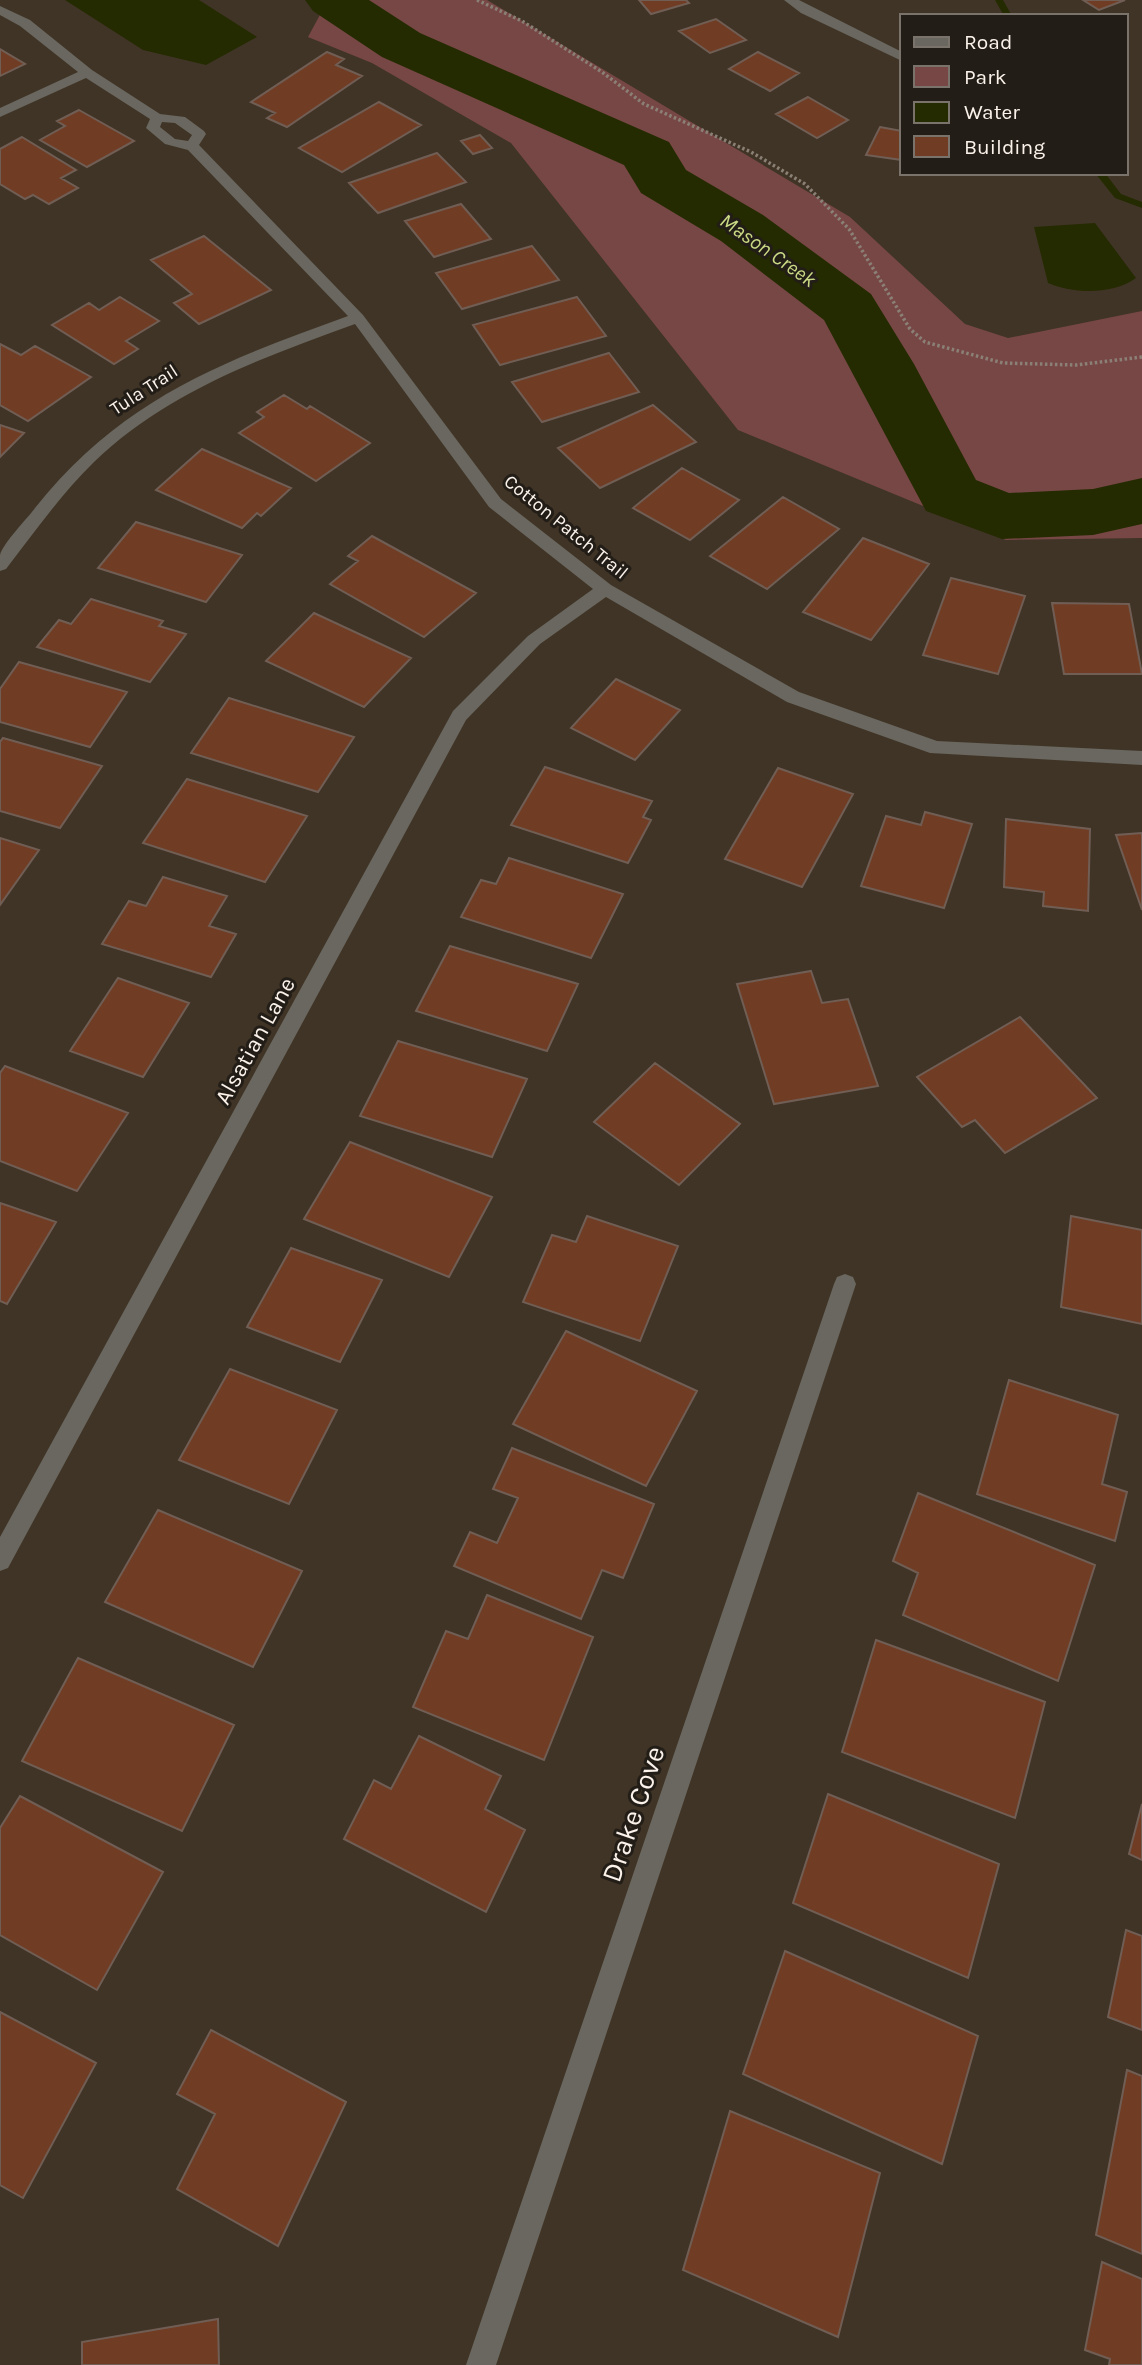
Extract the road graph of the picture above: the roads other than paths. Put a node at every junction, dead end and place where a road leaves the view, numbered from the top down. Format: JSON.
{"nodes":[{"id":1,"x":790,"y":0,"type":"edge"},
{"id":2,"x":0,"y":10,"type":"edge"},
{"id":3,"x":900,"y":56,"type":"edge"},
{"id":4,"x":87,"y":73,"type":"junction"},
{"id":5,"x":0,"y":113,"type":"edge"},
{"id":6,"x":157,"y":118,"type":"junction"},
{"id":7,"x":192,"y":146,"type":"junction"},
{"id":8,"x":358,"y":318,"type":"junction"},
{"id":9,"x":0,"y":565,"type":"edge"},
{"id":10,"x":605,"y":589,"type":"junction"},
{"id":11,"x":1142,"y":758,"type":"edge"},
{"id":12,"x":845,"y":1284,"type":"dead end"},
{"id":13,"x":0,"y":1560,"type":"edge"},
{"id":14,"x":481,"y":2365,"type":"edge"}],
"edges":[{"from":1,"to":3,"type":"street"},
{"from":2,"to":4,"type":"street"},
{"from":4,"to":5,"type":"street"},
{"from":4,"to":6,"type":"street"},
{"from":6,"to":7,"type":"street"},
{"from":6,"to":7,"type":"street","name":"Cotton Patch Trail"},
{"from":7,"to":8,"type":"street","name":"Cotton Patch Trail"},
{"from":8,"to":9,"type":"street","name":"Tula Trail"},
{"from":8,"to":10,"type":"street","name":"Cotton Patch Trail"},
{"from":10,"to":11,"type":"street","name":"Cotton Patch Trail"},
{"from":10,"to":13,"type":"street","name":"Alsatian Lane"},
{"from":12,"to":14,"type":"street","name":"Drake Cove"}]}
